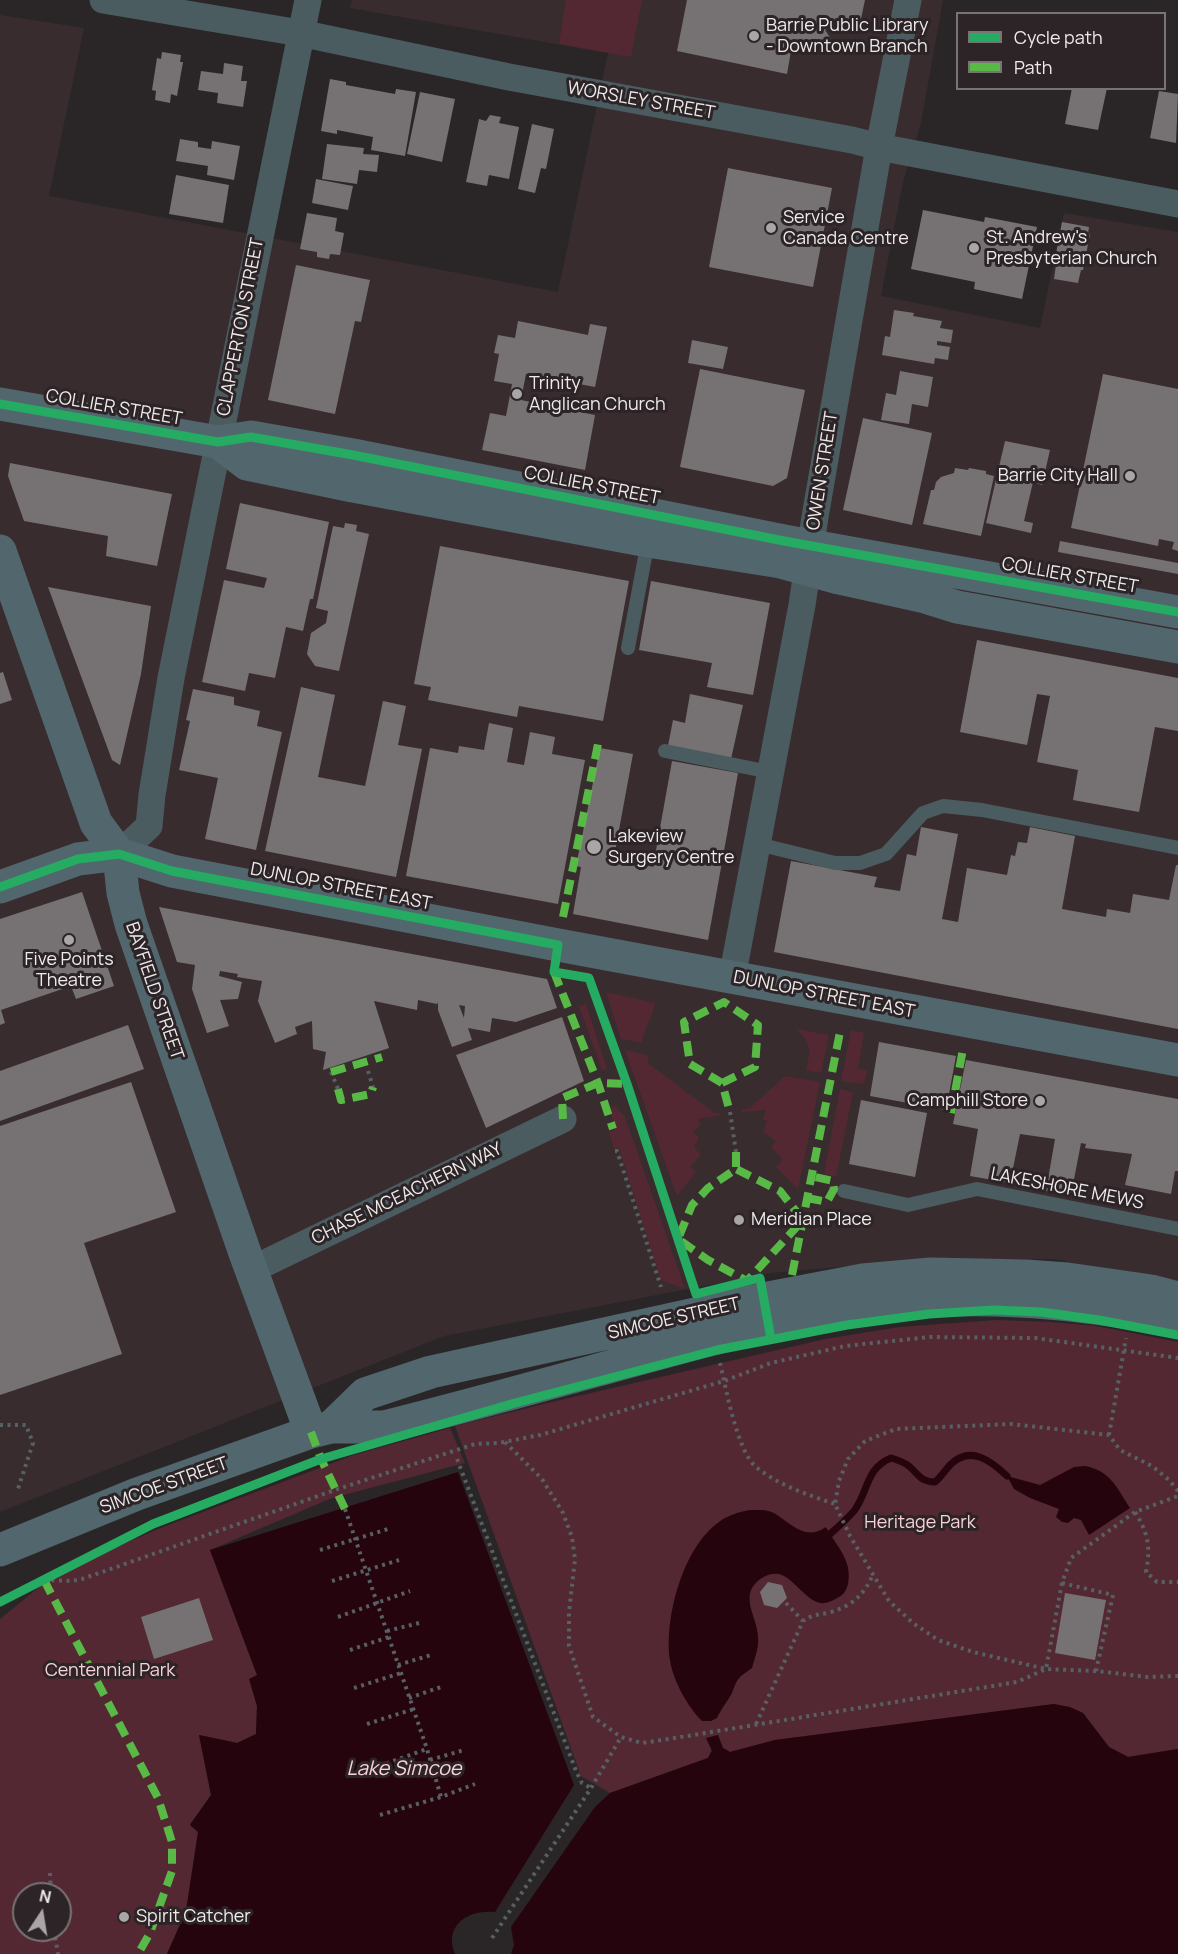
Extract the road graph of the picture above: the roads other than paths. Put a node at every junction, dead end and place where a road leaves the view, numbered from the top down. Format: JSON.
{"nodes":[{"id":1,"x":103,"y":0,"type":"edge"},
{"id":2,"x":308,"y":0,"type":"edge"},
{"id":3,"x":908,"y":0,"type":"edge"},
{"id":4,"x":300,"y":33,"type":"junction"},
{"id":5,"x":879,"y":147,"type":"junction"},
{"id":6,"x":1178,"y":204,"type":"edge"},
{"id":7,"x":0,"y":404,"type":"edge"},
{"id":8,"x":218,"y":442,"type":"junction"},
{"id":9,"x":648,"y":541,"type":"junction"},
{"id":10,"x":0,"y":551,"type":"edge"},
{"id":11,"x":810,"y":557,"type":"junction"},
{"id":12,"x":1178,"y":612,"type":"edge"},
{"id":13,"x":1178,"y":647,"type":"edge"},
{"id":14,"x":628,"y":648,"type":"dead end"},
{"id":15,"x":665,"y":752,"type":"dead end"},
{"id":16,"x":770,"y":771,"type":"junction"},
{"id":17,"x":758,"y":844,"type":"junction"},
{"id":18,"x":1178,"y":848,"type":"edge"},
{"id":19,"x":119,"y":854,"type":"junction"},
{"id":20,"x":0,"y":887,"type":"edge"},
{"id":21,"x":732,"y":978,"type":"junction"},
{"id":22,"x":1178,"y":1060,"type":"edge"},
{"id":23,"x":563,"y":1119,"type":"dead end"},
{"id":24,"x":844,"y":1191,"type":"dead end"},
{"id":25,"x":1178,"y":1229,"type":"edge"},
{"id":26,"x":251,"y":1270,"type":"junction"},
{"id":27,"x":1178,"y":1298,"type":"edge"},
{"id":28,"x":1178,"y":1321,"type":"edge"},
{"id":29,"x":321,"y":1430,"type":"junction"},
{"id":30,"x":0,"y":1550,"type":"edge"}],
"edges":[{"from":1,"to":4,"type":"street","name":"WORSLEY STREET"},
{"from":2,"to":4,"type":"street","name":"CLAPPERTON STREET"},
{"from":3,"to":5,"type":"street","name":"OWEN STREET"},
{"from":4,"to":5,"type":"street","name":"WORSLEY STREET"},
{"from":4,"to":8,"type":"street","name":"CLAPPERTON STREET"},
{"from":5,"to":6,"type":"street","name":"WORSLEY STREET"},
{"from":5,"to":11,"type":"street","name":"OWEN STREET"},
{"from":7,"to":8,"type":"main road","name":"COLLIER STREET"},
{"from":8,"to":9,"type":"main road","name":"COLLIER STREET"},
{"from":8,"to":11,"type":"main road","name":"COLLIER STREET"},
{"from":8,"to":19,"type":"street","name":"CLAPPERTON STREET"},
{"from":9,"to":11,"type":"main road","name":"COLLIER STREET"},
{"from":9,"to":14,"type":"lane"},
{"from":10,"to":19,"type":"main road"},
{"from":11,"to":12,"type":"main road","name":"COLLIER STREET"},
{"from":11,"to":13,"type":"main road","name":"COLLIER STREET"},
{"from":11,"to":16,"type":"street","name":"OWEN STREET"},
{"from":15,"to":16,"type":"lane"},
{"from":16,"to":17,"type":"street","name":"OWEN STREET"},
{"from":17,"to":18,"type":"lane"},
{"from":17,"to":21,"type":"street","name":"OWEN STREET"},
{"from":19,"to":20,"type":"main road"},
{"from":19,"to":21,"type":"main road","name":"DUNLOP STREET EAST"},
{"from":19,"to":26,"type":"main road","name":"BAYFIELD STREET"},
{"from":21,"to":22,"type":"main road","name":"DUNLOP STREET EAST"},
{"from":23,"to":26,"type":"street","name":"CHASE MCEACHERN WAY"},
{"from":24,"to":25,"type":"lane","name":"LAKESHORE MEWS"},
{"from":26,"to":29,"type":"main road","name":"BAYFIELD STREET"},
{"from":27,"to":29,"type":"main road","name":"SIMCOE STREET"},
{"from":28,"to":29,"type":"main road","name":"SIMCOE STREET"},
{"from":29,"to":30,"type":"main road","name":"SIMCOE STREET"}]}
